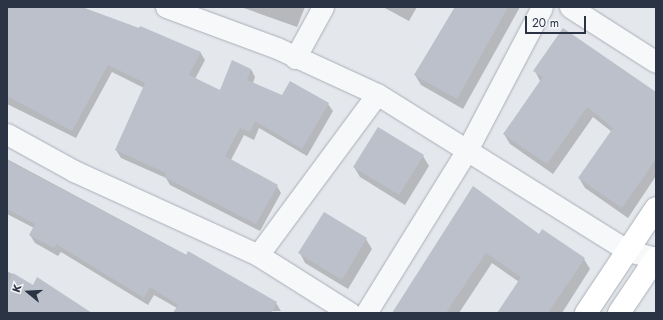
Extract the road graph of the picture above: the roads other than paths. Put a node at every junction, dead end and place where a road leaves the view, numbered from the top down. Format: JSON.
{"nodes":[{"id":1,"x":166,"y":7,"type":"edge"},
{"id":2,"x":323,"y":7,"type":"edge"},
{"id":3,"x":542,"y":7,"type":"edge"},
{"id":4,"x":570,"y":7,"type":"edge"},
{"id":5,"x":295,"y":58,"type":"junction"},
{"id":6,"x":656,"y":62,"type":"edge"},
{"id":7,"x":377,"y":94,"type":"junction"},
{"id":8,"x":7,"y":134,"type":"edge"},
{"id":9,"x":467,"y":150,"type":"junction"},
{"id":10,"x":656,"y":208,"type":"edge"},
{"id":11,"x":628,"y":251,"type":"junction"},
{"id":12,"x":258,"y":255,"type":"junction"},
{"id":13,"x":656,"y":258,"type":"edge"},
{"id":14,"x":350,"y":313,"type":"edge"},
{"id":15,"x":366,"y":313,"type":"edge"},
{"id":16,"x":586,"y":313,"type":"edge"},
{"id":17,"x":619,"y":313,"type":"edge"}],
"edges":[{"from":1,"to":5,"type":"street"},
{"from":2,"to":5,"type":"street"},
{"from":3,"to":9,"type":"street"},
{"from":4,"to":6,"type":"street"},
{"from":5,"to":7,"type":"street"},
{"from":7,"to":9,"type":"street"},
{"from":7,"to":12,"type":"street"},
{"from":8,"to":12,"type":"street"},
{"from":9,"to":11,"type":"street"},
{"from":9,"to":15,"type":"street"},
{"from":10,"to":11,"type":"main road"},
{"from":11,"to":13,"type":"street"},
{"from":11,"to":16,"type":"main road"},
{"from":12,"to":14,"type":"street"},
{"from":13,"to":17,"type":"main road"}]}
